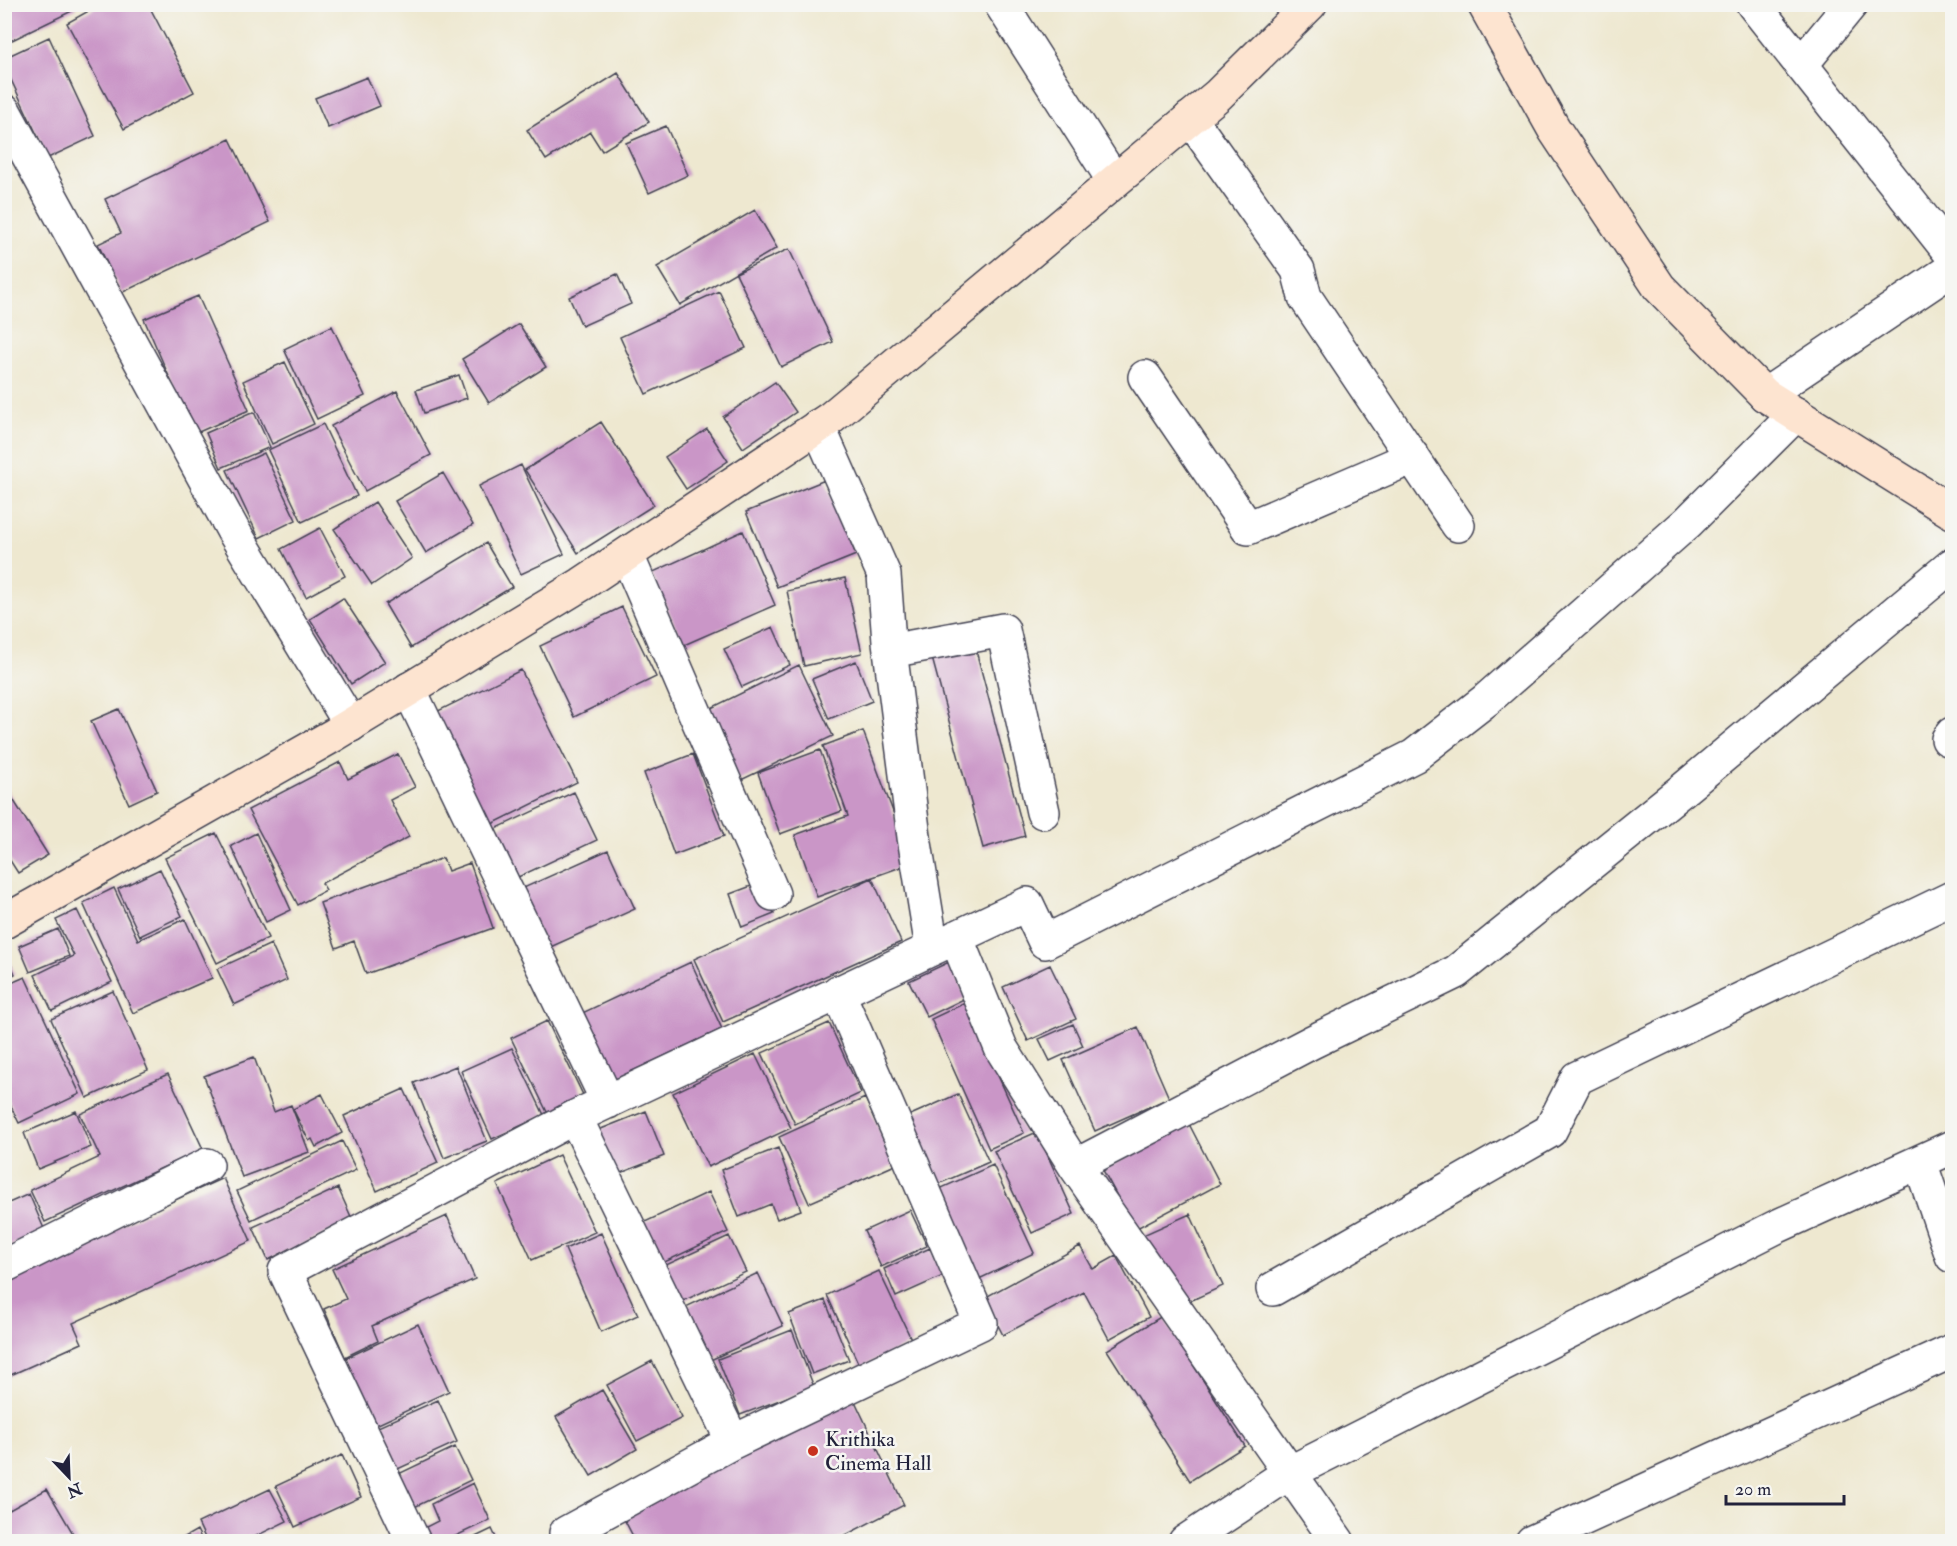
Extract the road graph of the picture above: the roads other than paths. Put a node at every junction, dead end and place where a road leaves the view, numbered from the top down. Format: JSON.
{"nodes":[{"id":1,"x":1001,"y":4,"type":"edge"},
{"id":2,"x":1310,"y":4,"type":"edge"},
{"id":3,"x":1484,"y":4,"type":"edge"},
{"id":4,"x":1753,"y":4,"type":"edge"},
{"id":5,"x":1851,"y":4,"type":"edge"},
{"id":6,"x":1801,"y":65,"type":"junction"},
{"id":7,"x":4,"y":111,"type":"edge"},
{"id":8,"x":1190,"y":118,"type":"junction"},
{"id":9,"x":1114,"y":181,"type":"junction"},
{"id":10,"x":1953,"y":255,"type":"edge"},
{"id":11,"x":1953,"y":269,"type":"edge"},
{"id":12,"x":1145,"y":377,"type":"dead end"},
{"id":13,"x":1765,"y":395,"type":"junction"},
{"id":14,"x":1796,"y":414,"type":"junction"},
{"id":15,"x":818,"y":426,"type":"junction"},
{"id":16,"x":1413,"y":457,"type":"junction"},
{"id":17,"x":1953,"y":512,"type":"edge"},
{"id":18,"x":1458,"y":525,"type":"dead end"},
{"id":19,"x":627,"y":555,"type":"junction"},
{"id":20,"x":1953,"y":565,"type":"edge"},
{"id":21,"x":890,"y":651,"type":"junction"},
{"id":22,"x":410,"y":689,"type":"junction"},
{"id":23,"x":351,"y":725,"type":"junction"},
{"id":24,"x":1043,"y":812,"type":"dead end"},
{"id":25,"x":773,"y":894,"type":"dead end"},
{"id":26,"x":1953,"y":898,"type":"edge"},
{"id":27,"x":4,"y":922,"type":"edge"},
{"id":28,"x":944,"y":943,"type":"junction"},
{"id":29,"x":838,"y":992,"type":"junction"},
{"id":30,"x":608,"y":1102,"type":"junction"},
{"id":31,"x":575,"y":1117,"type":"junction"},
{"id":32,"x":1953,"y":1147,"type":"edge"},
{"id":33,"x":1920,"y":1162,"type":"junction"},
{"id":34,"x":207,"y":1165,"type":"dead end"},
{"id":35,"x":1075,"y":1166,"type":"junction"},
{"id":36,"x":1953,"y":1256,"type":"edge"},
{"id":37,"x":4,"y":1266,"type":"edge"},
{"id":38,"x":1273,"y":1289,"type":"dead end"},
{"id":39,"x":1953,"y":1351,"type":"edge"},
{"id":40,"x":733,"y":1442,"type":"junction"},
{"id":41,"x":1289,"y":1473,"type":"junction"},
{"id":42,"x":414,"y":1542,"type":"edge"},
{"id":43,"x":570,"y":1542,"type":"edge"},
{"id":44,"x":1185,"y":1542,"type":"edge"},
{"id":45,"x":1338,"y":1542,"type":"edge"},
{"id":46,"x":1532,"y":1542,"type":"edge"}],
"edges":[{"from":1,"to":9,"type":"street"},
{"from":2,"to":8,"type":"street"},
{"from":3,"to":13,"type":"street"},
{"from":4,"to":6,"type":"street"},
{"from":5,"to":6,"type":"street"},
{"from":6,"to":10,"type":"street"},
{"from":7,"to":23,"type":"street"},
{"from":8,"to":9,"type":"street"},
{"from":8,"to":16,"type":"street"},
{"from":9,"to":15,"type":"street"},
{"from":11,"to":13,"type":"street"},
{"from":12,"to":16,"type":"street"},
{"from":13,"to":14,"type":"street"},
{"from":14,"to":17,"type":"street"},
{"from":14,"to":28,"type":"street"},
{"from":15,"to":19,"type":"street"},
{"from":15,"to":21,"type":"street"},
{"from":16,"to":18,"type":"street"},
{"from":19,"to":22,"type":"street"},
{"from":19,"to":25,"type":"street"},
{"from":20,"to":35,"type":"street"},
{"from":21,"to":24,"type":"street"},
{"from":21,"to":28,"type":"street"},
{"from":22,"to":23,"type":"street"},
{"from":22,"to":30,"type":"street"},
{"from":23,"to":27,"type":"street"},
{"from":26,"to":38,"type":"street"},
{"from":28,"to":29,"type":"street"},
{"from":28,"to":35,"type":"street"},
{"from":29,"to":30,"type":"street"},
{"from":29,"to":40,"type":"street"},
{"from":30,"to":31,"type":"street"},
{"from":31,"to":40,"type":"street"},
{"from":31,"to":42,"type":"street"},
{"from":32,"to":33,"type":"street"},
{"from":33,"to":36,"type":"street"},
{"from":33,"to":41,"type":"street"},
{"from":34,"to":37,"type":"street"},
{"from":35,"to":41,"type":"street"},
{"from":39,"to":46,"type":"street"},
{"from":40,"to":43,"type":"street"},
{"from":41,"to":44,"type":"street"},
{"from":41,"to":45,"type":"street"}]}
